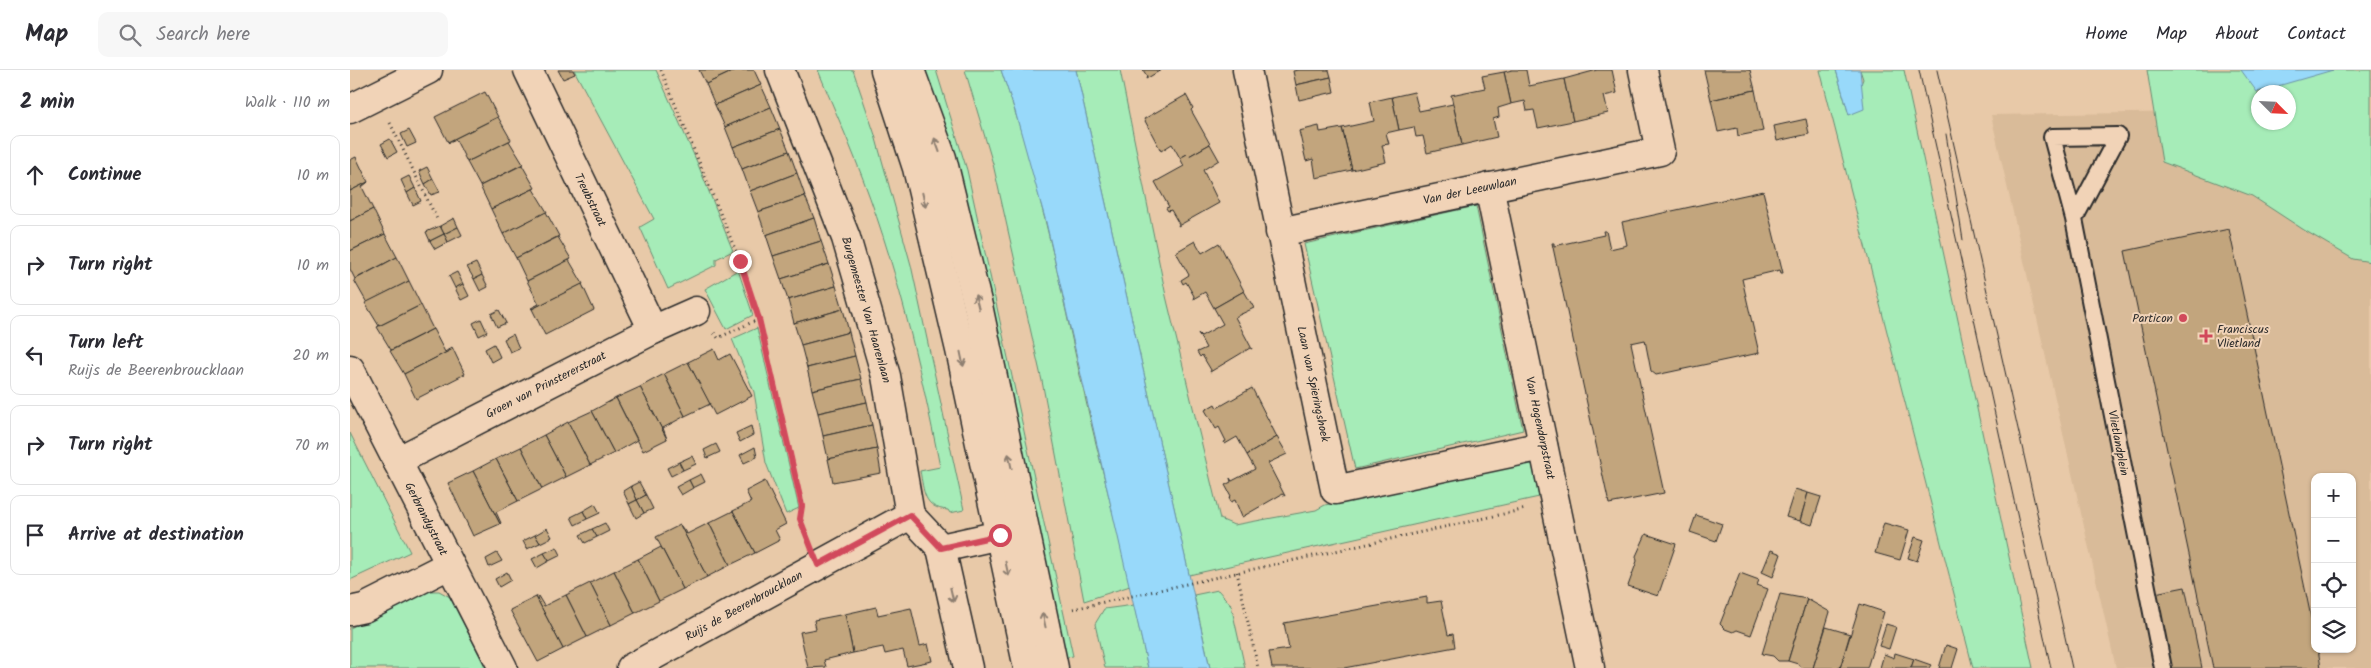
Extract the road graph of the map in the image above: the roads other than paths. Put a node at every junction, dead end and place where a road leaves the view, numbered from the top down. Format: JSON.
{"nodes":[{"id":1,"x":428,"y":70,"type":"edge"},
{"id":2,"x":528,"y":70,"type":"edge"},
{"id":3,"x":780,"y":70,"type":"edge"},
{"id":4,"x":885,"y":70,"type":"edge"},
{"id":5,"x":910,"y":70,"type":"edge"},
{"id":6,"x":1247,"y":70,"type":"edge"},
{"id":7,"x":1643,"y":70,"type":"edge"},
{"id":8,"x":350,"y":108,"type":"edge"},
{"id":9,"x":1489,"y":187,"type":"junction"},
{"id":10,"x":2074,"y":219,"type":"junction"},
{"id":11,"x":1280,"y":232,"type":"junction"},
{"id":12,"x":696,"y":311,"type":"road end"},
{"id":13,"x":653,"y":330,"type":"junction"},
{"id":14,"x":350,"y":369,"type":"edge"},
{"id":15,"x":1543,"y":446,"type":"junction"},
{"id":16,"x":397,"y":462,"type":"junction"},
{"id":17,"x":910,"y":515,"type":"junction"},
{"id":18,"x":1012,"y":531,"type":"junction"},
{"id":19,"x":941,"y":548,"type":"junction"},
{"id":20,"x":449,"y":564,"type":"junction"},
{"id":21,"x":350,"y":611,"type":"edge"},
{"id":22,"x":503,"y":668,"type":"edge"},
{"id":23,"x":631,"y":668,"type":"edge"},
{"id":24,"x":968,"y":668,"type":"edge"},
{"id":25,"x":1028,"y":668,"type":"edge"},
{"id":26,"x":1054,"y":668,"type":"edge"},
{"id":27,"x":1590,"y":668,"type":"edge"},
{"id":28,"x":2163,"y":668,"type":"edge"}],
"edges":[{"from":1,"to":8,"type":"street"},
{"from":2,"to":13,"type":"street","name":"Treubstraat"},
{"from":3,"to":17,"type":"street","name":"Burgemeester Van Haarenlaan"},
{"from":4,"to":18,"type":"street","one_way":true},
{"from":18,"to":5,"type":"street","one_way":true},
{"from":6,"to":11,"type":"street","name":"Laan van Spieringshoek"},
{"from":7,"to":9,"type":"street","name":"Van der Leeuwlaan"},
{"from":9,"to":11,"type":"street","name":"Van der Leeuwlaan"},
{"from":9,"to":15,"type":"street","name":"Van Hogendorpstraat"},
{"from":10,"to":10,"type":"lane","name":"Vlietlandplein"},
{"from":10,"to":28,"type":"lane","name":"Vlietlandplein"},
{"from":11,"to":15,"type":"street","name":"Laan van Spieringshoek"},
{"from":12,"to":13,"type":"street","name":"Groen van Prinstererstraat"},
{"from":13,"to":16,"type":"street","name":"Groen van Prinstererstraat"},
{"from":14,"to":16,"type":"street","name":"Gerbrandystraat"},
{"from":15,"to":27,"type":"street","name":"Van Hogendorpstraat"},
{"from":16,"to":20,"type":"street","name":"Gerbrandystraat"},
{"from":17,"to":19,"type":"street"},
{"from":17,"to":23,"type":"street","name":"Ruijs de Beerenbroucklaan"},
{"from":18,"to":19,"type":"street"},
{"from":18,"to":25,"type":"street","one_way":true},
{"from":26,"to":18,"type":"street","one_way":true},
{"from":19,"to":24,"type":"street","one_way":true},
{"from":20,"to":21,"type":"street"},
{"from":20,"to":22,"type":"street","name":"Gerbrandystraat"}]}
